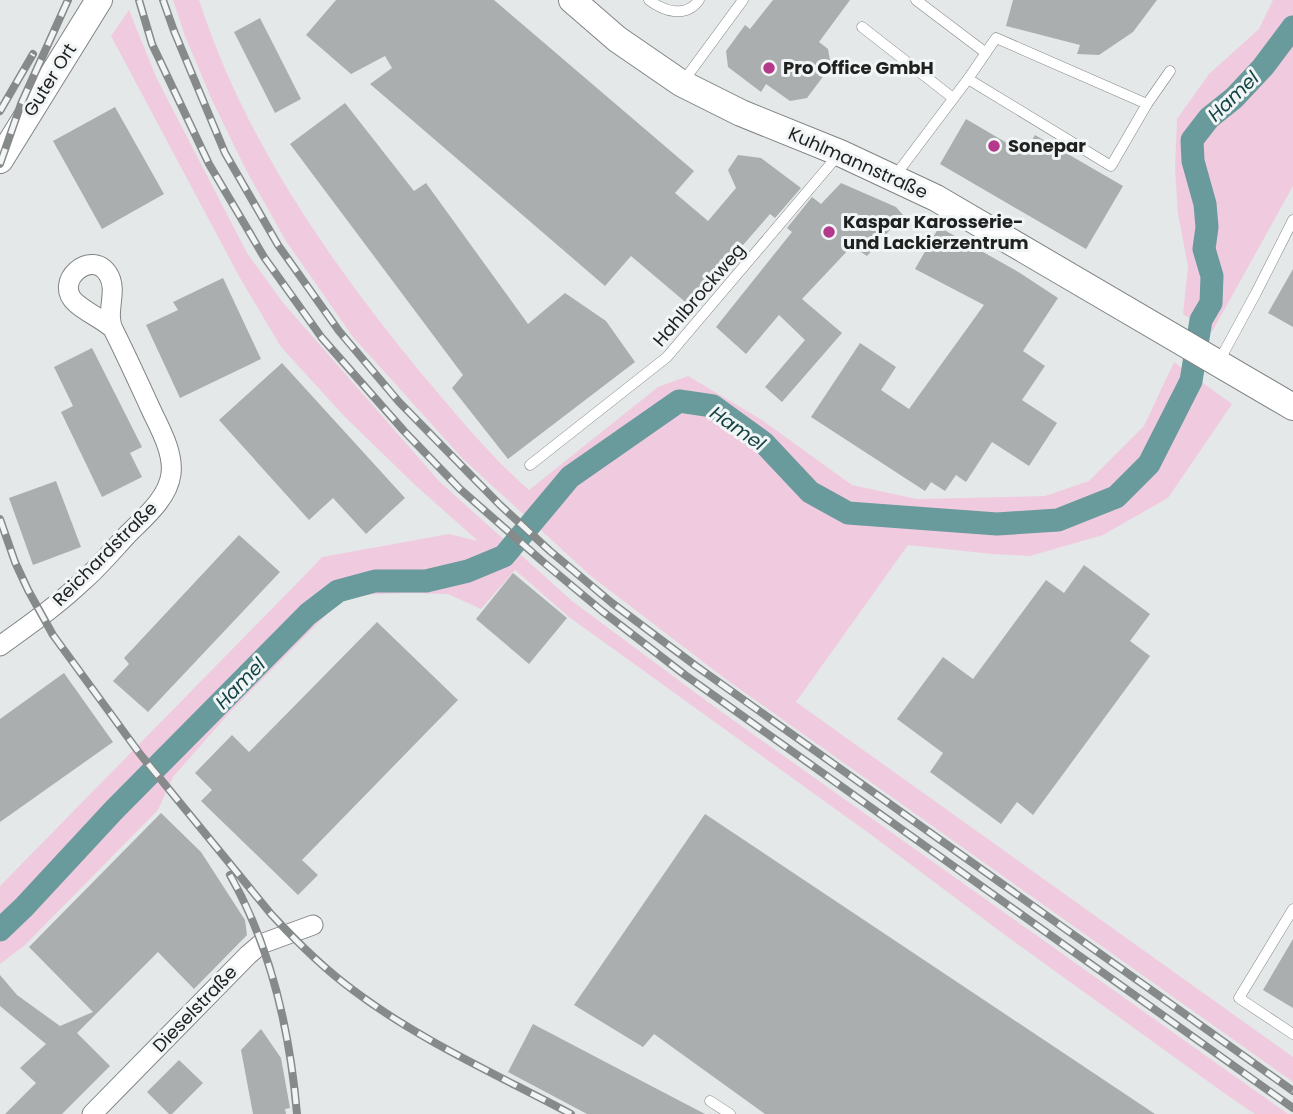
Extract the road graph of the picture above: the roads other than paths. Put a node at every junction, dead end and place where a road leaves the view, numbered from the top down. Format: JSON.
{"nodes":[{"id":1,"x":99,"y":0,"type":"edge"},
{"id":2,"x":572,"y":0,"type":"edge"},
{"id":3,"x":649,"y":0,"type":"edge"},
{"id":4,"x":699,"y":0,"type":"edge"},
{"id":5,"x":743,"y":0,"type":"edge"},
{"id":6,"x":916,"y":0,"type":"edge"},
{"id":7,"x":862,"y":27,"type":"dead end"},
{"id":8,"x":986,"y":53,"type":"junction"},
{"id":9,"x":1170,"y":71,"type":"dead end"},
{"id":10,"x":968,"y":79,"type":"junction"},
{"id":11,"x":681,"y":83,"type":"junction"},
{"id":12,"x":953,"y":97,"type":"junction"},
{"id":13,"x":1147,"y":104,"type":"junction"},
{"id":14,"x":840,"y":153,"type":"junction"},
{"id":15,"x":0,"y":160,"type":"edge"},
{"id":16,"x":894,"y":177,"type":"junction"},
{"id":17,"x":1293,"y":220,"type":"edge"},
{"id":18,"x":111,"y":327,"type":"dead end"},
{"id":19,"x":1212,"y":360,"type":"junction"},
{"id":20,"x":1293,"y":407,"type":"edge"},
{"id":21,"x":530,"y":465,"type":"dead end"},
{"id":22,"x":0,"y":646,"type":"edge"},
{"id":23,"x":1293,"y":909,"type":"edge"},
{"id":24,"x":313,"y":925,"type":"dead end"},
{"id":25,"x":1293,"y":1034,"type":"edge"},
{"id":26,"x":710,"y":1101,"type":"dead end"},
{"id":27,"x":92,"y":1114,"type":"edge"},
{"id":28,"x":730,"y":1114,"type":"edge"}],
"edges":[{"from":1,"to":15,"type":"main road","name":"Guter Ort"},
{"from":2,"to":11,"type":"main road","name":"Kuhlmannstraße"},
{"from":3,"to":4,"type":"lane"},
{"from":5,"to":11,"type":"lane"},
{"from":6,"to":8,"type":"lane"},
{"from":7,"to":12,"type":"lane"},
{"from":8,"to":10,"type":"lane"},
{"from":8,"to":13,"type":"lane"},
{"from":9,"to":13,"type":"lane"},
{"from":10,"to":12,"type":"lane"},
{"from":10,"to":13,"type":"lane"},
{"from":11,"to":14,"type":"main road","name":"Kuhlmannstraße"},
{"from":12,"to":16,"type":"lane"},
{"from":14,"to":16,"type":"main road","name":"Kuhlmannstraße"},
{"from":14,"to":21,"type":"lane","name":"Hahlbrockweg"},
{"from":16,"to":19,"type":"main road","name":"Kuhlmannstraße"},
{"from":17,"to":19,"type":"lane"},
{"from":18,"to":22,"type":"street","name":"Reichardstraße"},
{"from":19,"to":20,"type":"main road","name":"Kuhlmannstraße"},
{"from":23,"to":25,"type":"lane"},
{"from":24,"to":27,"type":"street","name":"Dieselstraße"},
{"from":26,"to":28,"type":"lane"}]}
